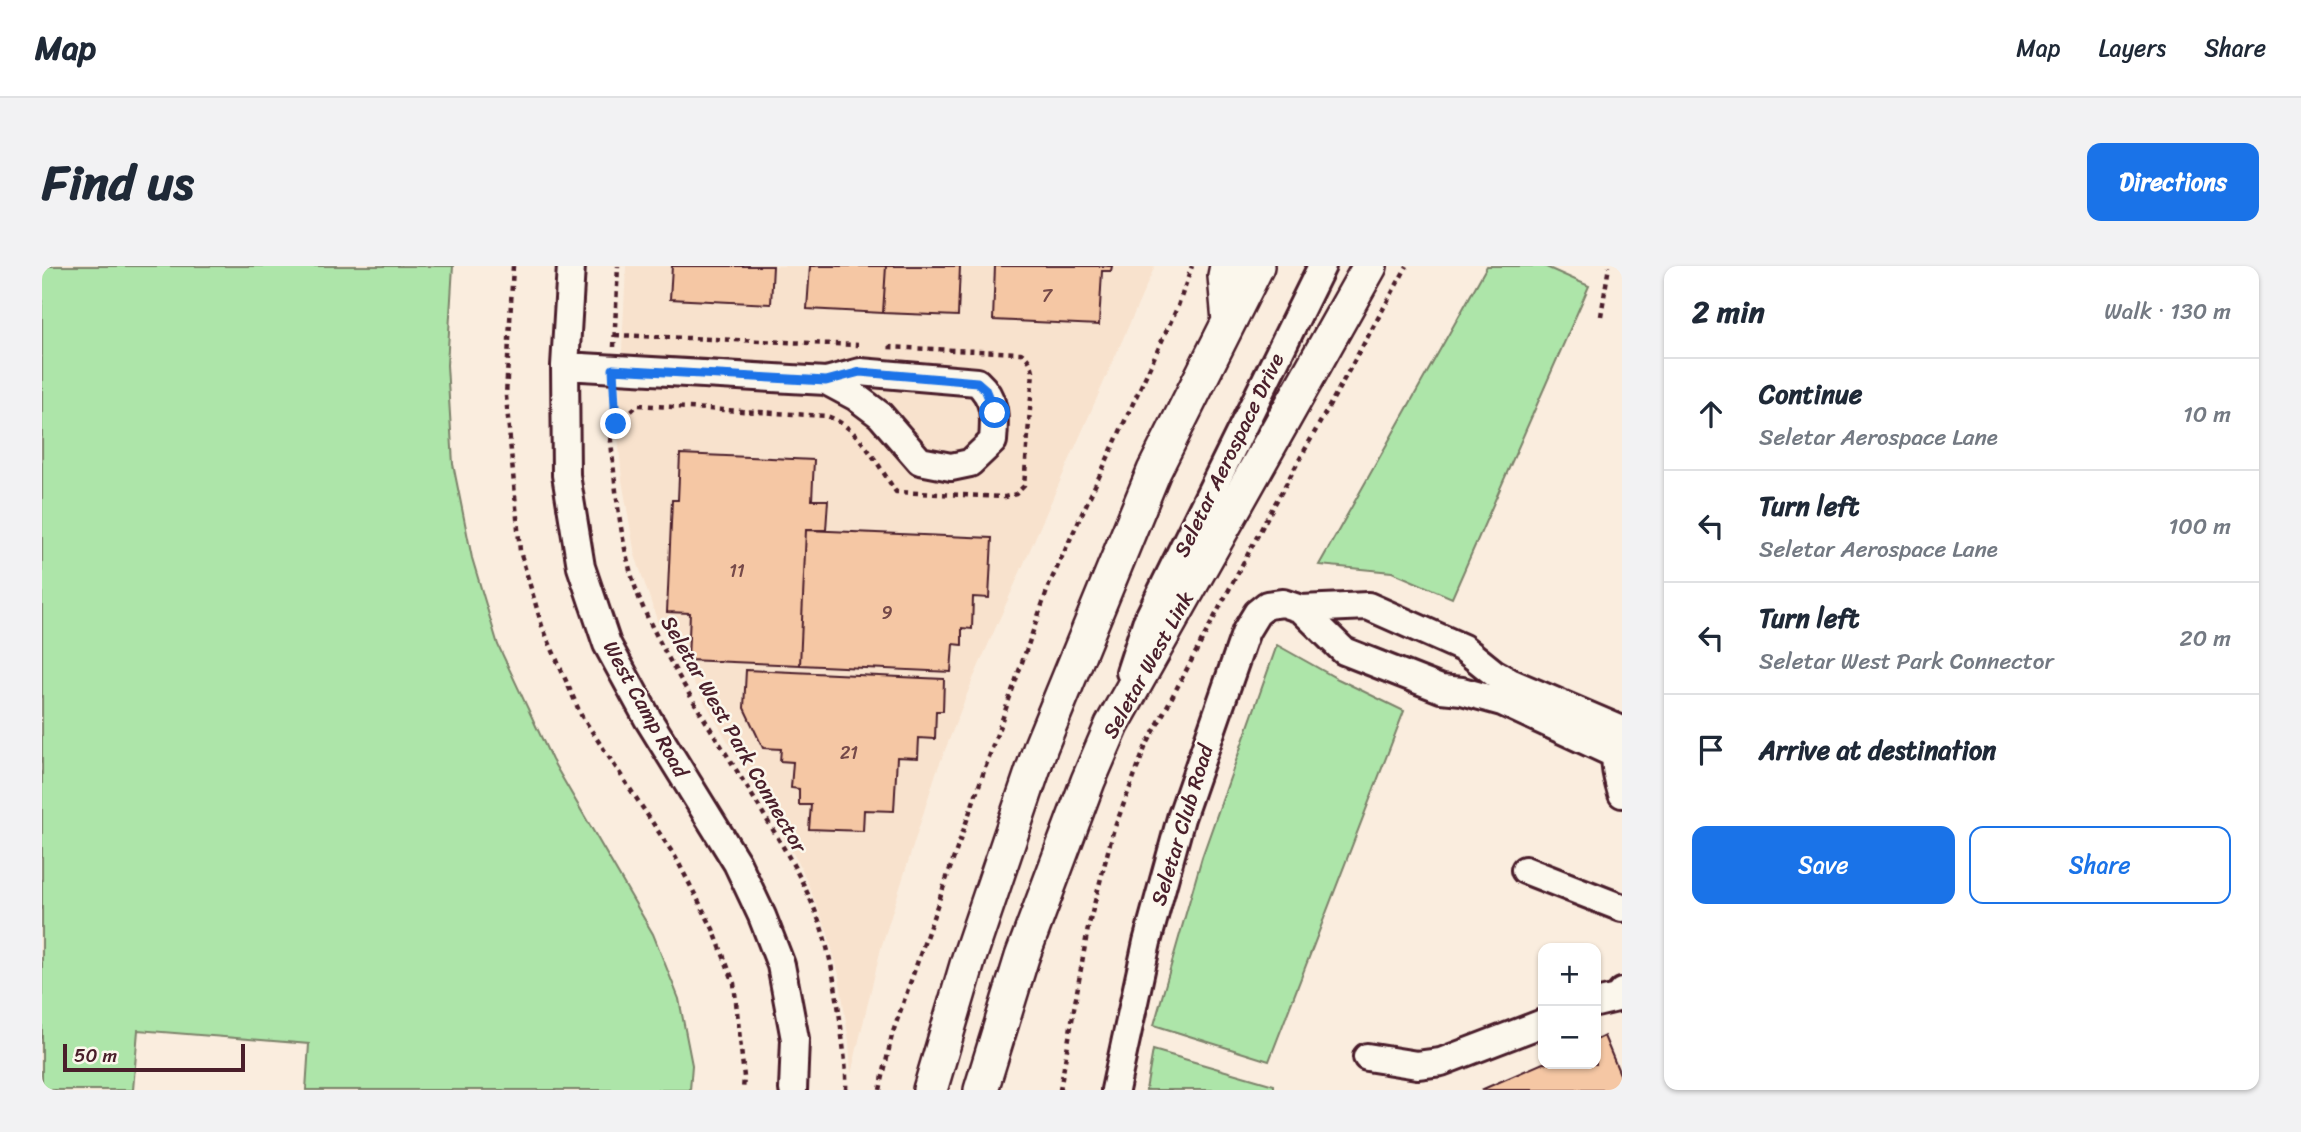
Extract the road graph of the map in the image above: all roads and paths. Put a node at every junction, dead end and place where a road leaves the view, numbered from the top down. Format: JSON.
{"nodes":[{"id":1,"x":571,"y":266,"type":"edge"},
{"id":2,"x":618,"y":266,"type":"edge"},
{"id":3,"x":1192,"y":266,"type":"edge"},
{"id":4,"x":1227,"y":266,"type":"edge"},
{"id":5,"x":1257,"y":266,"type":"edge"},
{"id":6,"x":1322,"y":266,"type":"edge"},
{"id":7,"x":1370,"y":266,"type":"edge"},
{"id":8,"x":1609,"y":266,"type":"edge"},
{"id":9,"x":1601,"y":316,"type":"dead end"},
{"id":10,"x":1229,"y":321,"type":"junction"},
{"id":11,"x":565,"y":366,"type":"junction"},
{"id":12,"x":613,"y":369,"type":"junction"},
{"id":13,"x":826,"y":381,"type":"junction"},
{"id":14,"x":1301,"y":609,"type":"junction"},
{"id":15,"x":1112,"y":725,"type":"junction"},
{"id":16,"x":1619,"y":739,"type":"edge"},
{"id":17,"x":1622,"y":794,"type":"edge"},
{"id":18,"x":1525,"y":870,"type":"dead end"},
{"id":19,"x":1622,"y":908,"type":"edge"},
{"id":20,"x":1538,"y":1025,"type":"edge"},
{"id":21,"x":1367,"y":1057,"type":"dead end"},
{"id":22,"x":793,"y":1090,"type":"edge"},
{"id":23,"x":846,"y":1090,"type":"edge"},
{"id":24,"x":880,"y":1090,"type":"edge"},
{"id":25,"x":930,"y":1090,"type":"edge"},
{"id":26,"x":981,"y":1090,"type":"edge"},
{"id":27,"x":1115,"y":1090,"type":"edge"}],
"edges":[{"from":1,"to":11,"type":"street","name":"West Camp Road"},
{"from":2,"to":12,"type":"path","name":"Seletar West Park Connector"},
{"from":3,"to":24,"type":"path"},
{"from":4,"to":10,"type":"main road"},
{"from":5,"to":10,"type":"main road"},
{"from":6,"to":15,"type":"street","name":"Seletar Aerospace Drive"},
{"from":7,"to":15,"type":"main road","name":"Seletar West Link"},
{"from":8,"to":9,"type":"path"},
{"from":10,"to":25,"type":"main road"},
{"from":11,"to":12,"type":"street"},
{"from":11,"to":22,"type":"street","name":"West Camp Road"},
{"from":12,"to":13,"type":"street"},
{"from":12,"to":23,"type":"path","name":"Seletar West Park Connector"},
{"from":13,"to":13,"type":"street"},
{"from":14,"to":16,"type":"street"},
{"from":14,"to":16,"type":"street","name":"Seletar Club Road"},
{"from":14,"to":27,"type":"street","name":"Seletar Club Road"},
{"from":15,"to":26,"type":"main road","name":"Seletar West Link"},
{"from":16,"to":17,"type":"street"},
{"from":18,"to":19,"type":"street"},
{"from":20,"to":21,"type":"street"}]}
